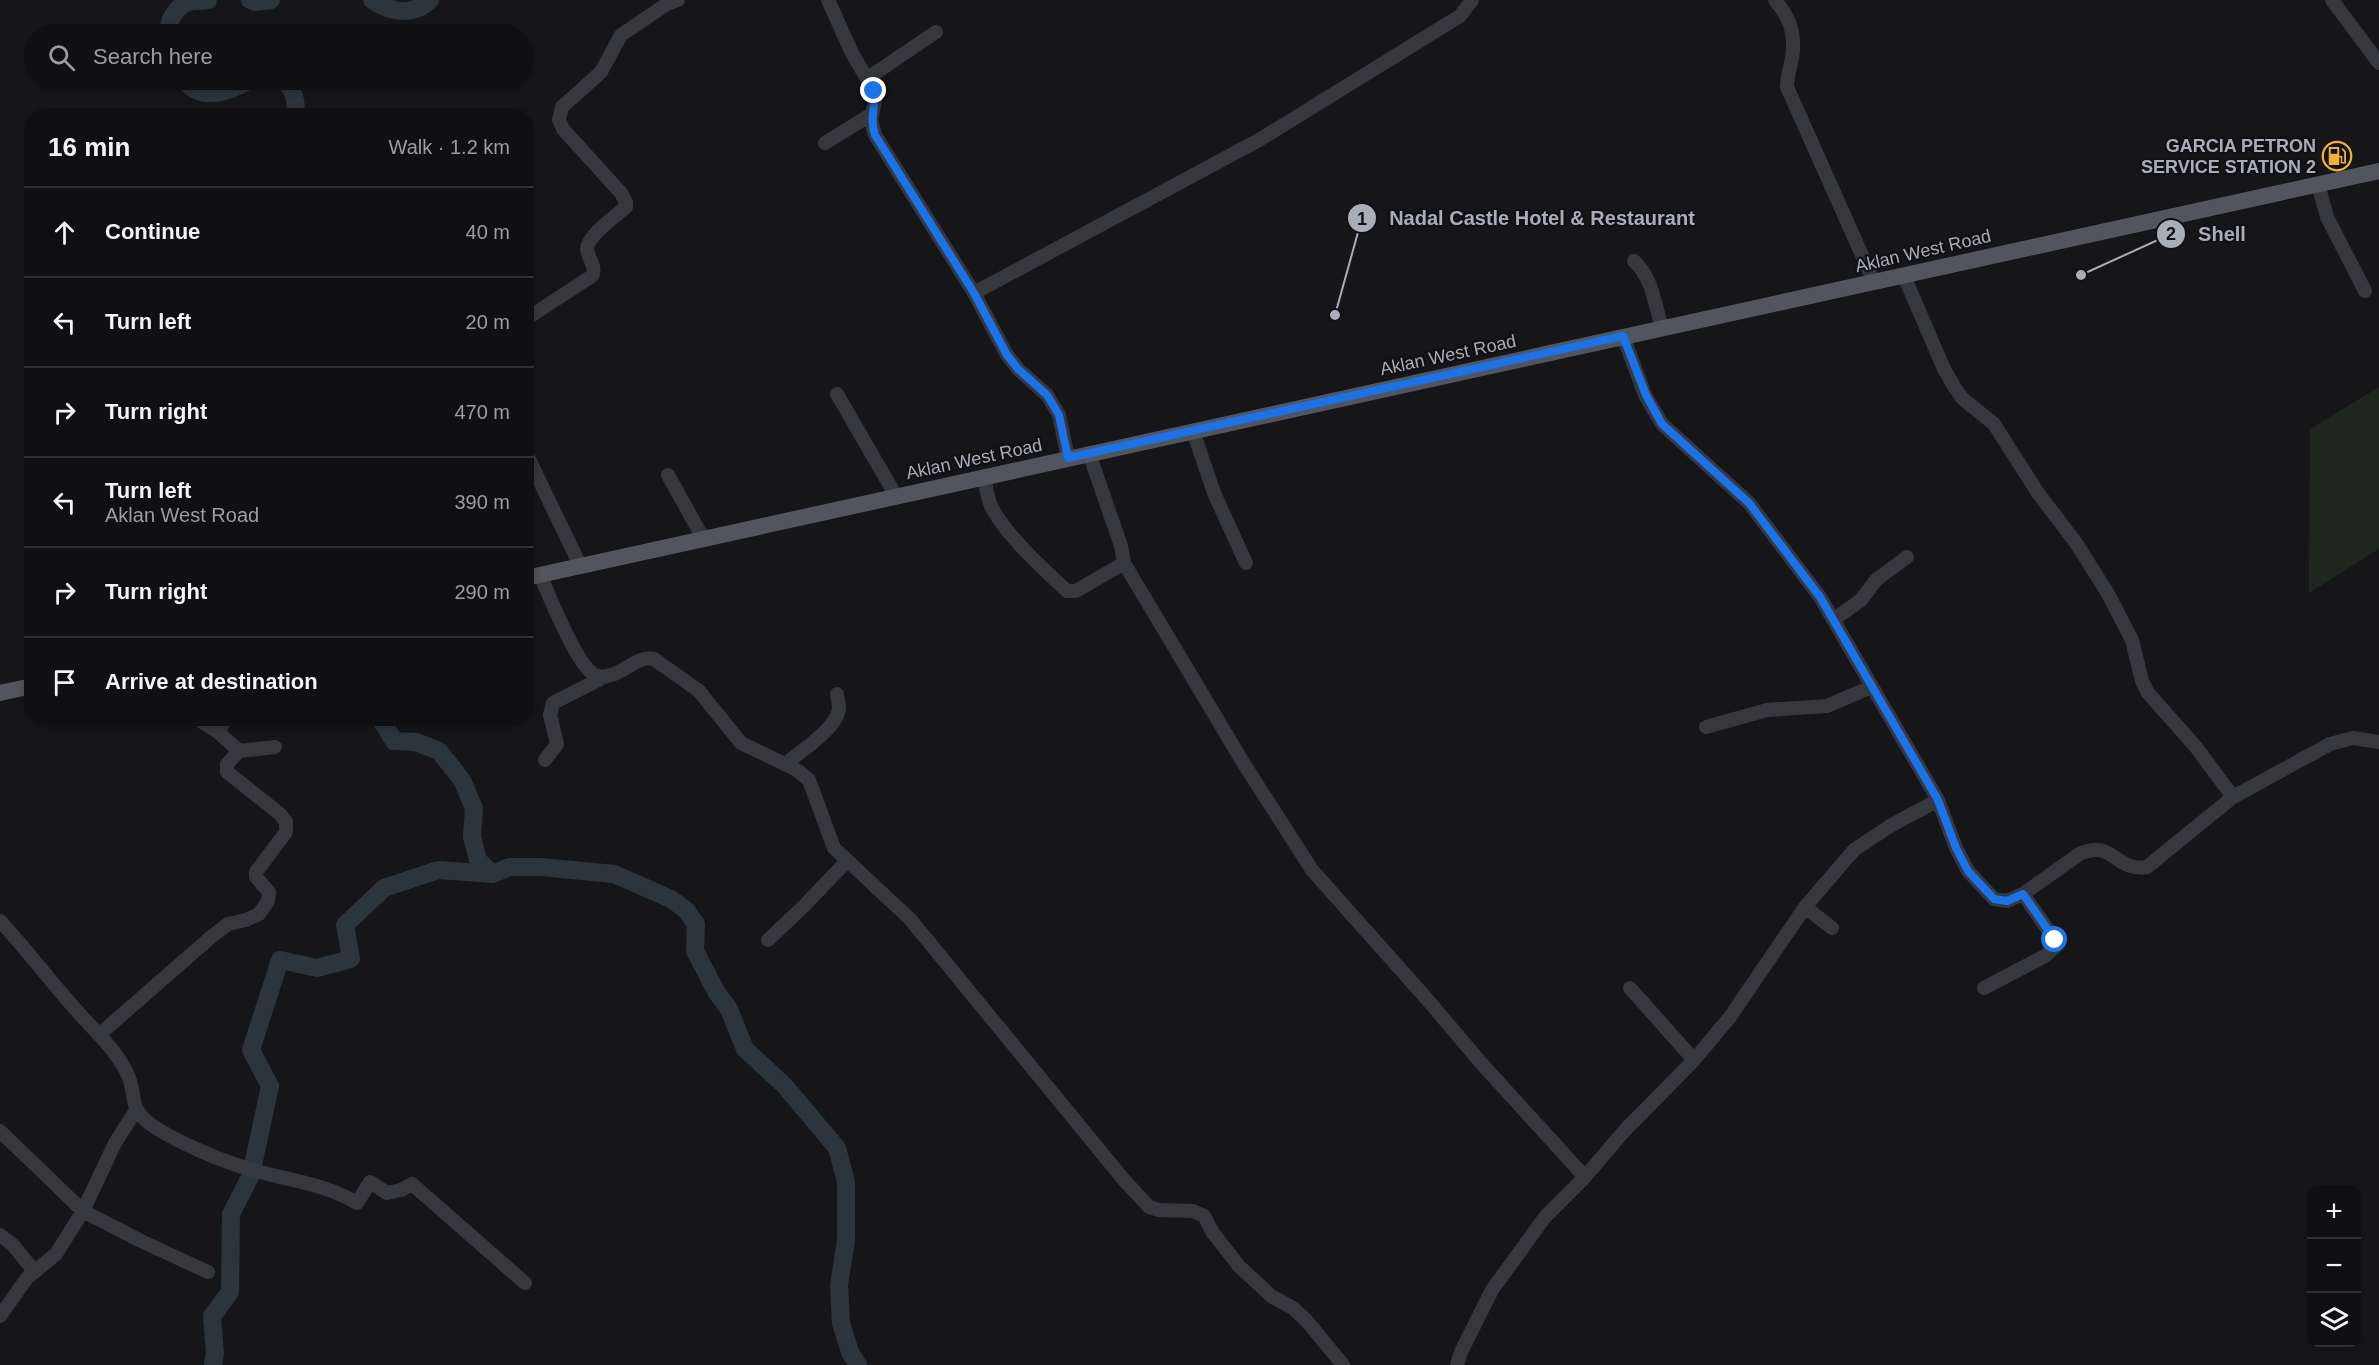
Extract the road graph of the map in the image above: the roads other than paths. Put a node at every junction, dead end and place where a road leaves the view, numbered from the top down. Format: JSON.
{"nodes":[{"id":1,"x":678,"y":0,"type":"edge"},
{"id":2,"x":828,"y":0,"type":"edge"},
{"id":3,"x":1472,"y":0,"type":"edge"},
{"id":4,"x":1774,"y":0,"type":"edge"},
{"id":5,"x":2332,"y":0,"type":"edge"},
{"id":6,"x":936,"y":32,"type":"dead end"},
{"id":7,"x":2379,"y":63,"type":"edge"},
{"id":8,"x":868,"y":78,"type":"junction"},
{"id":9,"x":872,"y":114,"type":"junction"},
{"id":10,"x":825,"y":143,"type":"dead end"},
{"id":11,"x":2379,"y":171,"type":"edge"},
{"id":12,"x":2318,"y":184,"type":"junction"},
{"id":13,"x":1634,"y":261,"type":"dead end"},
{"id":14,"x":1904,"y":276,"type":"junction"},
{"id":15,"x":1874,"y":282,"type":"junction"},
{"id":16,"x":2365,"y":291,"type":"dead end"},
{"id":17,"x":974,"y":293,"type":"junction"},
{"id":18,"x":534,"y":314,"type":"edge"},
{"id":19,"x":1662,"y":328,"type":"junction"},
{"id":20,"x":1623,"y":336,"type":"junction"},
{"id":21,"x":837,"y":394,"type":"dead end"},
{"id":22,"x":1192,"y":430,"type":"junction"},
{"id":23,"x":1089,"y":453,"type":"junction"},
{"id":24,"x":1068,"y":458,"type":"junction"},
{"id":25,"x":534,"y":470,"type":"edge"},
{"id":26,"x":668,"y":475,"type":"dead end"},
{"id":27,"x":984,"y":476,"type":"junction"},
{"id":28,"x":896,"y":496,"type":"junction"},
{"id":29,"x":703,"y":538,"type":"junction"},
{"id":30,"x":1907,"y":557,"type":"dead end"},
{"id":31,"x":1124,"y":563,"type":"junction"},
{"id":32,"x":1246,"y":563,"type":"dead end"},
{"id":33,"x":580,"y":565,"type":"junction"},
{"id":34,"x":534,"y":576,"type":"edge"},
{"id":35,"x":534,"y":578,"type":"edge"},
{"id":36,"x":1833,"y":620,"type":"junction"},
{"id":37,"x":602,"y":678,"type":"junction"},
{"id":38,"x":1871,"y":687,"type":"junction"},
{"id":39,"x":24,"y":688,"type":"edge"},
{"id":40,"x":0,"y":693,"type":"edge"},
{"id":41,"x":837,"y":694,"type":"dead end"},
{"id":42,"x":208,"y":726,"type":"edge"},
{"id":43,"x":223,"y":726,"type":"edge"},
{"id":44,"x":1706,"y":728,"type":"dead end"},
{"id":45,"x":219,"y":733,"type":"junction"},
{"id":46,"x":2379,"y":742,"type":"edge"},
{"id":47,"x":275,"y":747,"type":"dead end"},
{"id":48,"x":239,"y":751,"type":"junction"},
{"id":49,"x":545,"y":760,"type":"dead end"},
{"id":50,"x":785,"y":764,"type":"junction"},
{"id":51,"x":2233,"y":797,"type":"junction"},
{"id":52,"x":1938,"y":800,"type":"junction"},
{"id":53,"x":846,"y":861,"type":"junction"},
{"id":54,"x":2023,"y":894,"type":"junction"},
{"id":55,"x":1805,"y":907,"type":"junction"},
{"id":56,"x":0,"y":921,"type":"edge"},
{"id":57,"x":1832,"y":928,"type":"dead end"},
{"id":58,"x":768,"y":940,"type":"dead end"},
{"id":59,"x":1629,"y":988,"type":"dead end"},
{"id":60,"x":1984,"y":988,"type":"dead end"},
{"id":61,"x":100,"y":1034,"type":"junction"},
{"id":62,"x":1694,"y":1060,"type":"junction"},
{"id":63,"x":136,"y":1110,"type":"junction"},
{"id":64,"x":0,"y":1131,"type":"edge"},
{"id":65,"x":1585,"y":1177,"type":"junction"},
{"id":66,"x":83,"y":1211,"type":"junction"},
{"id":67,"x":0,"y":1235,"type":"edge"},
{"id":68,"x":34,"y":1271,"type":"junction"},
{"id":69,"x":208,"y":1272,"type":"dead end"},
{"id":70,"x":525,"y":1283,"type":"dead end"},
{"id":71,"x":0,"y":1316,"type":"edge"},
{"id":72,"x":1343,"y":1365,"type":"edge"},
{"id":73,"x":1457,"y":1365,"type":"edge"}],
"edges":[{"from":1,"to":18,"type":"street"},
{"from":2,"to":8,"type":"street"},
{"from":3,"to":17,"type":"street"},
{"from":4,"to":15,"type":"street"},
{"from":5,"to":7,"type":"street"},
{"from":6,"to":8,"type":"street"},
{"from":8,"to":9,"type":"street"},
{"from":9,"to":10,"type":"street"},
{"from":9,"to":17,"type":"street"},
{"from":11,"to":12,"type":"main road","name":"Aklan West Road"},
{"from":12,"to":14,"type":"main road","name":"Aklan West Road"},
{"from":12,"to":16,"type":"street"},
{"from":13,"to":19,"type":"street"},
{"from":14,"to":15,"type":"main road","name":"Aklan West Road"},
{"from":14,"to":51,"type":"street"},
{"from":15,"to":19,"type":"main road","name":"Aklan West Road"},
{"from":17,"to":24,"type":"street"},
{"from":19,"to":20,"type":"main road","name":"Aklan West Road"},
{"from":20,"to":22,"type":"main road","name":"Aklan West Road"},
{"from":20,"to":36,"type":"street"},
{"from":21,"to":28,"type":"street"},
{"from":22,"to":23,"type":"main road","name":"Aklan West Road"},
{"from":22,"to":32,"type":"street"},
{"from":23,"to":24,"type":"main road","name":"Aklan West Road"},
{"from":23,"to":31,"type":"street"},
{"from":24,"to":27,"type":"main road","name":"Aklan West Road"},
{"from":25,"to":33,"type":"street"},
{"from":26,"to":29,"type":"street"},
{"from":27,"to":28,"type":"main road","name":"Aklan West Road"},
{"from":27,"to":31,"type":"street"},
{"from":28,"to":29,"type":"main road","name":"Aklan West Road"},
{"from":29,"to":33,"type":"main road","name":"Aklan West Road"},
{"from":30,"to":36,"type":"street"},
{"from":31,"to":65,"type":"street"},
{"from":33,"to":34,"type":"main road","name":"Aklan West Road"},
{"from":35,"to":37,"type":"street"},
{"from":36,"to":38,"type":"street"},
{"from":37,"to":49,"type":"street"},
{"from":37,"to":50,"type":"street"},
{"from":38,"to":44,"type":"street"},
{"from":38,"to":52,"type":"street"},
{"from":39,"to":40,"type":"main road"},
{"from":41,"to":50,"type":"street"},
{"from":42,"to":45,"type":"street"},
{"from":43,"to":45,"type":"street"},
{"from":45,"to":48,"type":"street"},
{"from":46,"to":51,"type":"street"},
{"from":47,"to":48,"type":"street"},
{"from":48,"to":61,"type":"street"},
{"from":50,"to":53,"type":"street"},
{"from":51,"to":54,"type":"street"},
{"from":52,"to":54,"type":"street"},
{"from":52,"to":55,"type":"street"},
{"from":53,"to":58,"type":"street"},
{"from":53,"to":72,"type":"street"},
{"from":54,"to":60,"type":"street"},
{"from":55,"to":57,"type":"street"},
{"from":55,"to":62,"type":"street"},
{"from":56,"to":61,"type":"street"},
{"from":59,"to":62,"type":"street"},
{"from":61,"to":63,"type":"street"},
{"from":62,"to":65,"type":"street"},
{"from":63,"to":66,"type":"street"},
{"from":63,"to":70,"type":"street"},
{"from":64,"to":66,"type":"street"},
{"from":65,"to":73,"type":"street"},
{"from":66,"to":68,"type":"street"},
{"from":66,"to":69,"type":"street"},
{"from":67,"to":68,"type":"street"},
{"from":68,"to":71,"type":"street"}]}
